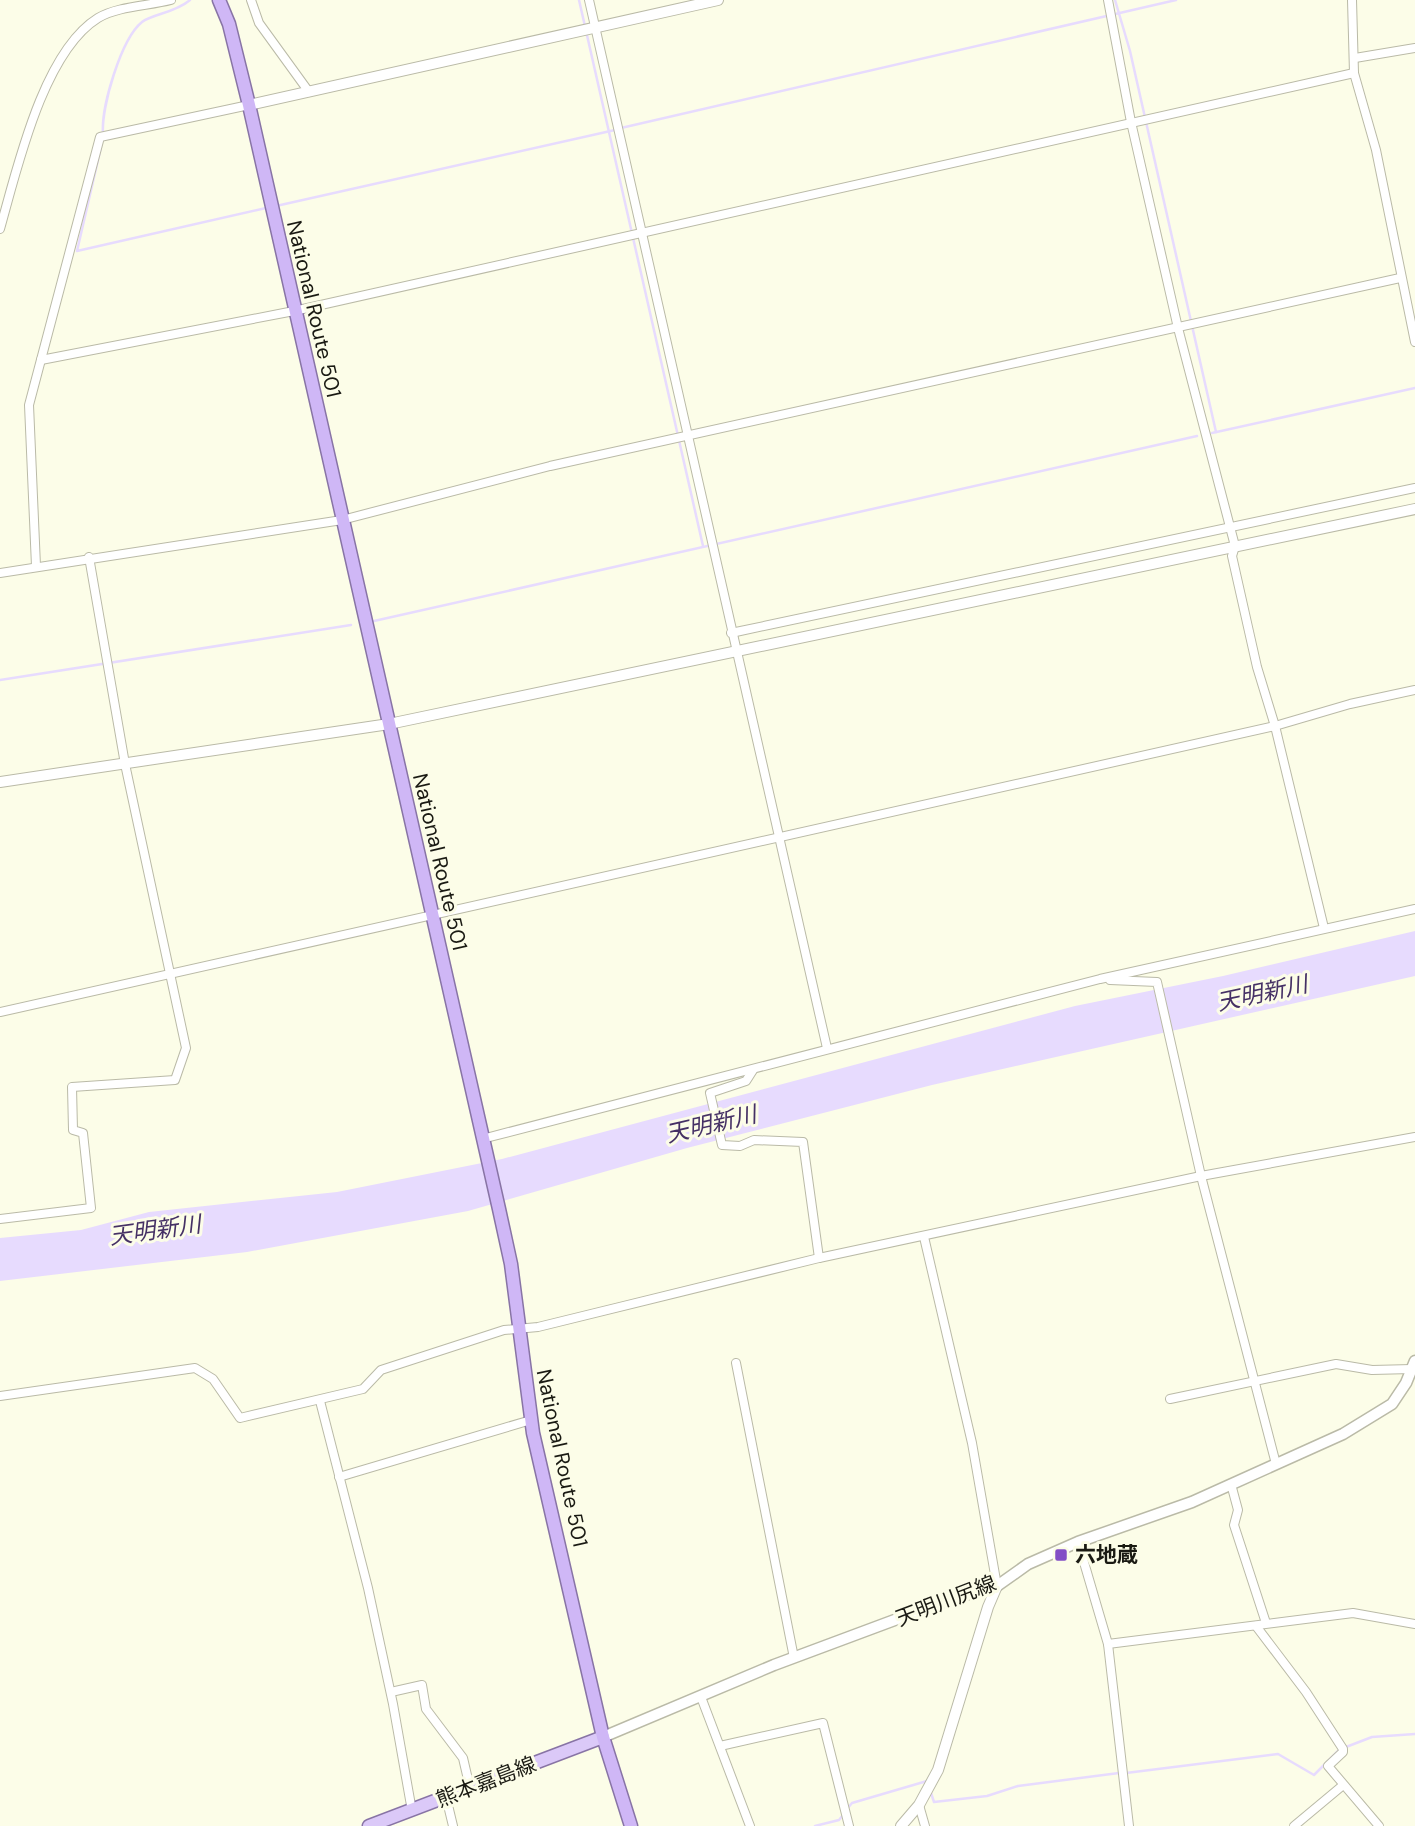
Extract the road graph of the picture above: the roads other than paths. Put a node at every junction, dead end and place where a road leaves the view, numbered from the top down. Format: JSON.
{"nodes":[{"id":1,"x":134,"y":0,"type":"edge"},
{"id":2,"x":171,"y":0,"type":"edge"},
{"id":3,"x":219,"y":0,"type":"edge"},
{"id":4,"x":251,"y":0,"type":"edge"},
{"id":5,"x":589,"y":0,"type":"edge"},
{"id":6,"x":718,"y":0,"type":"edge"},
{"id":7,"x":1108,"y":0,"type":"edge"},
{"id":8,"x":1352,"y":0,"type":"edge"},
{"id":9,"x":128,"y":10,"type":"junction"},
{"id":10,"x":596,"y":27,"type":"junction"},
{"id":11,"x":1415,"y":48,"type":"edge"},
{"id":12,"x":1355,"y":58,"type":"junction"},
{"id":13,"x":1354,"y":73,"type":"junction"},
{"id":14,"x":309,"y":92,"type":"junction"},
{"id":15,"x":249,"y":105,"type":"junction"},
{"id":16,"x":1131,"y":122,"type":"junction"},
{"id":17,"x":0,"y":229,"type":"edge"},
{"id":18,"x":642,"y":231,"type":"junction"},
{"id":19,"x":1400,"y":278,"type":"junction"},
{"id":20,"x":294,"y":311,"type":"junction"},
{"id":21,"x":1178,"y":328,"type":"junction"},
{"id":22,"x":1415,"y":342,"type":"edge"},
{"id":23,"x":41,"y":360,"type":"junction"},
{"id":24,"x":687,"y":438,"type":"junction"},
{"id":25,"x":1415,"y":488,"type":"edge"},
{"id":26,"x":1415,"y":509,"type":"edge"},
{"id":27,"x":342,"y":520,"type":"junction"},
{"id":28,"x":1227,"y":527,"type":"junction"},
{"id":29,"x":1235,"y":546,"type":"junction"},
{"id":30,"x":89,"y":557,"type":"junction"},
{"id":31,"x":36,"y":566,"type":"junction"},
{"id":32,"x":0,"y":573,"type":"edge"},
{"id":33,"x":731,"y":633,"type":"junction"},
{"id":34,"x":738,"y":651,"type":"junction"},
{"id":35,"x":1415,"y":690,"type":"edge"},
{"id":36,"x":389,"y":724,"type":"junction"},
{"id":37,"x":1275,"y":726,"type":"junction"},
{"id":38,"x":125,"y":764,"type":"junction"},
{"id":39,"x":0,"y":782,"type":"edge"},
{"id":40,"x":779,"y":836,"type":"junction"},
{"id":41,"x":1415,"y":909,"type":"edge"},
{"id":42,"x":431,"y":915,"type":"junction"},
{"id":43,"x":1324,"y":928,"type":"junction"},
{"id":44,"x":171,"y":975,"type":"junction"},
{"id":45,"x":1100,"y":979,"type":"junction"},
{"id":46,"x":0,"y":1012,"type":"edge"},
{"id":47,"x":827,"y":1048,"type":"junction"},
{"id":48,"x":753,"y":1070,"type":"junction"},
{"id":49,"x":1415,"y":1137,"type":"edge"},
{"id":50,"x":483,"y":1143,"type":"junction"},
{"id":51,"x":1201,"y":1176,"type":"junction"},
{"id":52,"x":0,"y":1219,"type":"edge"},
{"id":53,"x":924,"y":1237,"type":"junction"},
{"id":54,"x":819,"y":1258,"type":"junction"},
{"id":55,"x":519,"y":1329,"type":"junction"},
{"id":56,"x":736,"y":1363,"type":"dead end"},
{"id":57,"x":1414,"y":1365,"type":"edge"},
{"id":58,"x":1254,"y":1382,"type":"junction"},
{"id":59,"x":0,"y":1396,"type":"edge"},
{"id":60,"x":1171,"y":1399,"type":"dead end"},
{"id":61,"x":320,"y":1401,"type":"junction"},
{"id":62,"x":531,"y":1420,"type":"junction"},
{"id":63,"x":1276,"y":1464,"type":"junction"},
{"id":64,"x":340,"y":1477,"type":"junction"},
{"id":65,"x":1231,"y":1484,"type":"junction"},
{"id":66,"x":1078,"y":1542,"type":"junction"},
{"id":67,"x":997,"y":1586,"type":"junction"},
{"id":68,"x":1415,"y":1623,"type":"edge"},
{"id":69,"x":1261,"y":1625,"type":"junction"},
{"id":70,"x":1108,"y":1644,"type":"junction"},
{"id":71,"x":794,"y":1658,"type":"junction"},
{"id":72,"x":391,"y":1692,"type":"junction"},
{"id":73,"x":701,"y":1698,"type":"junction"},
{"id":74,"x":603,"y":1737,"type":"junction"},
{"id":75,"x":720,"y":1746,"type":"junction"},
{"id":76,"x":1342,"y":1786,"type":"junction"},
{"id":77,"x":470,"y":1788,"type":"junction"},
{"id":78,"x":446,"y":1797,"type":"junction"},
{"id":79,"x":919,"y":1805,"type":"junction"},
{"id":80,"x":412,"y":1811,"type":"junction"},
{"id":81,"x":369,"y":1826,"type":"edge"},
{"id":82,"x":453,"y":1826,"type":"edge"},
{"id":83,"x":631,"y":1826,"type":"edge"},
{"id":84,"x":750,"y":1826,"type":"edge"},
{"id":85,"x":849,"y":1826,"type":"edge"},
{"id":86,"x":901,"y":1826,"type":"edge"},
{"id":87,"x":925,"y":1826,"type":"edge"},
{"id":88,"x":1129,"y":1826,"type":"edge"},
{"id":89,"x":1294,"y":1826,"type":"edge"},
{"id":90,"x":1378,"y":1826,"type":"edge"}],
"edges":[{"from":1,"to":9,"type":"street"},
{"from":2,"to":9,"type":"street"},
{"from":3,"to":15,"type":"highway","name":"National Route 501"},
{"from":4,"to":14,"type":"street"},
{"from":5,"to":10,"type":"street"},
{"from":6,"to":10,"type":"street"},
{"from":7,"to":16,"type":"street"},
{"from":8,"to":12,"type":"street"},
{"from":9,"to":17,"type":"street"},
{"from":10,"to":14,"type":"street"},
{"from":10,"to":18,"type":"street"},
{"from":11,"to":12,"type":"street"},
{"from":12,"to":13,"type":"street"},
{"from":13,"to":16,"type":"street"},
{"from":13,"to":19,"type":"street"},
{"from":14,"to":15,"type":"street"},
{"from":15,"to":20,"type":"highway","name":"National Route 501"},
{"from":15,"to":23,"type":"street"},
{"from":16,"to":18,"type":"street"},
{"from":16,"to":21,"type":"street"},
{"from":18,"to":20,"type":"street"},
{"from":18,"to":24,"type":"street"},
{"from":19,"to":21,"type":"street"},
{"from":19,"to":22,"type":"street"},
{"from":20,"to":23,"type":"street"},
{"from":20,"to":27,"type":"highway","name":"National Route 501"},
{"from":21,"to":24,"type":"street"},
{"from":21,"to":28,"type":"street"},
{"from":23,"to":31,"type":"street"},
{"from":24,"to":27,"type":"street"},
{"from":24,"to":33,"type":"street"},
{"from":25,"to":28,"type":"street"},
{"from":26,"to":29,"type":"street"},
{"from":27,"to":30,"type":"street"},
{"from":27,"to":36,"type":"highway","name":"National Route 501"},
{"from":28,"to":29,"type":"street"},
{"from":28,"to":33,"type":"street"},
{"from":29,"to":34,"type":"street"},
{"from":29,"to":37,"type":"street"},
{"from":30,"to":31,"type":"street"},
{"from":30,"to":38,"type":"street"},
{"from":31,"to":32,"type":"street"},
{"from":33,"to":34,"type":"street"},
{"from":34,"to":36,"type":"street"},
{"from":34,"to":40,"type":"street"},
{"from":35,"to":37,"type":"street"},
{"from":36,"to":38,"type":"street"},
{"from":36,"to":42,"type":"highway","name":"National Route 501"},
{"from":37,"to":40,"type":"street"},
{"from":37,"to":43,"type":"street"},
{"from":38,"to":39,"type":"street"},
{"from":38,"to":44,"type":"street"},
{"from":40,"to":42,"type":"street"},
{"from":40,"to":47,"type":"street"},
{"from":41,"to":43,"type":"street"},
{"from":42,"to":44,"type":"street"},
{"from":42,"to":50,"type":"highway","name":"National Route 501"},
{"from":43,"to":45,"type":"street"},
{"from":44,"to":46,"type":"street"},
{"from":44,"to":52,"type":"street"},
{"from":45,"to":47,"type":"street"},
{"from":45,"to":51,"type":"street"},
{"from":47,"to":48,"type":"street"},
{"from":48,"to":50,"type":"street"},
{"from":48,"to":54,"type":"street"},
{"from":49,"to":51,"type":"street"},
{"from":50,"to":55,"type":"highway","name":"National Route 501"},
{"from":51,"to":53,"type":"street"},
{"from":51,"to":58,"type":"street"},
{"from":53,"to":54,"type":"street"},
{"from":53,"to":67,"type":"street"},
{"from":54,"to":55,"type":"street"},
{"from":55,"to":61,"type":"street"},
{"from":55,"to":62,"type":"highway","name":"National Route 501"},
{"from":56,"to":71,"type":"street"},
{"from":57,"to":58,"type":"street"},
{"from":57,"to":63,"type":"main road","name":"天明川尻線"},
{"from":58,"to":60,"type":"street"},
{"from":58,"to":63,"type":"street"},
{"from":59,"to":61,"type":"street"},
{"from":61,"to":64,"type":"street"},
{"from":62,"to":64,"type":"street"},
{"from":62,"to":74,"type":"highway","name":"National Route 501"},
{"from":63,"to":65,"type":"main road","name":"天明川尻線"},
{"from":64,"to":72,"type":"street"},
{"from":65,"to":66,"type":"main road","name":"天明川尻線"},
{"from":65,"to":69,"type":"street"},
{"from":66,"to":67,"type":"main road","name":"天明川尻線"},
{"from":66,"to":70,"type":"street"},
{"from":67,"to":71,"type":"main road","name":"天明川尻線"},
{"from":67,"to":79,"type":"street"},
{"from":68,"to":69,"type":"street"},
{"from":69,"to":70,"type":"street"},
{"from":69,"to":76,"type":"street"},
{"from":70,"to":88,"type":"street"},
{"from":71,"to":73,"type":"main road","name":"天明川尻線"},
{"from":72,"to":77,"type":"street"},
{"from":72,"to":80,"type":"street"},
{"from":73,"to":74,"type":"main road","name":"天明川尻線"},
{"from":73,"to":75,"type":"street"},
{"from":74,"to":77,"type":"main road","name":"熊本嘉島線"},
{"from":74,"to":83,"type":"highway","name":"National Route 501"},
{"from":75,"to":84,"type":"street"},
{"from":75,"to":85,"type":"street"},
{"from":76,"to":89,"type":"street"},
{"from":76,"to":90,"type":"street"},
{"from":77,"to":78,"type":"main road","name":"熊本嘉島線"},
{"from":78,"to":80,"type":"main road","name":"熊本嘉島線"},
{"from":78,"to":82,"type":"street"},
{"from":79,"to":86,"type":"street"},
{"from":79,"to":87,"type":"street"},
{"from":80,"to":81,"type":"main road","name":"熊本嘉島線"}]}
